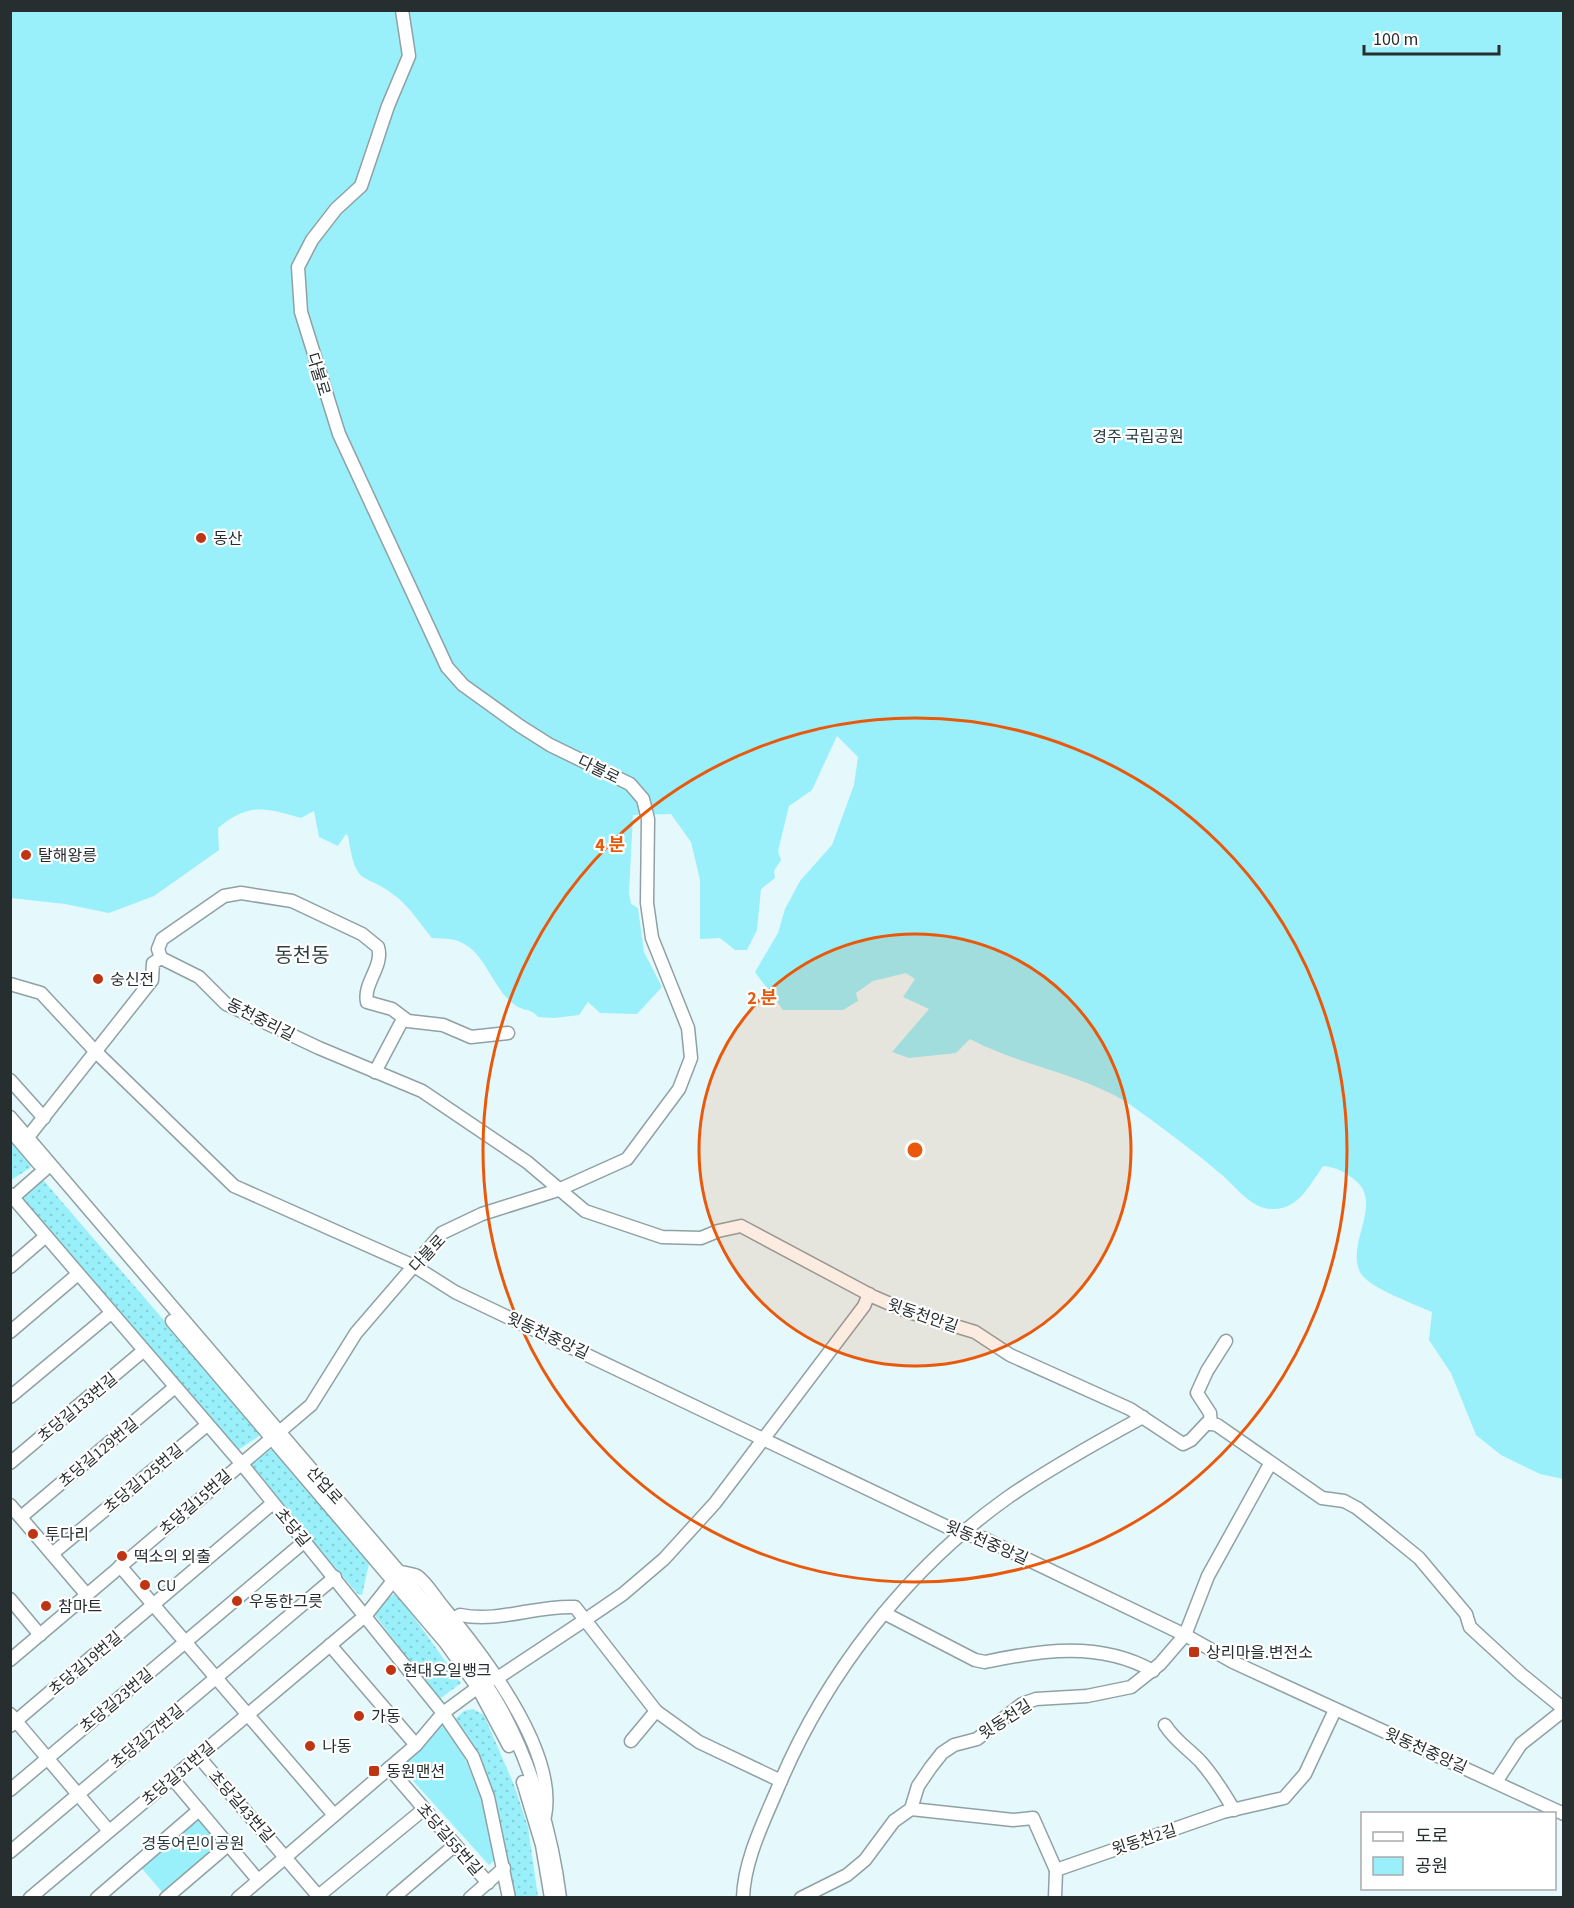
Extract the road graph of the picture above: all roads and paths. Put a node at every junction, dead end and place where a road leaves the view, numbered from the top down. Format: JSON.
{"nodes":[{"id":1,"x":402,"y":10,"type":"edge"},
{"id":2,"x":161,"y":958,"type":"junction"},
{"id":3,"x":10,"y":984,"type":"edge"},
{"id":4,"x":403,"y":1019,"type":"junction"},
{"id":5,"x":508,"y":1033,"type":"dead end"},
{"id":6,"x":95,"y":1051,"type":"junction"},
{"id":7,"x":375,"y":1072,"type":"junction"},
{"id":8,"x":10,"y":1080,"type":"edge"},
{"id":9,"x":10,"y":1117,"type":"edge"},
{"id":10,"x":45,"y":1118,"type":"junction"},
{"id":11,"x":10,"y":1130,"type":"edge"},
{"id":12,"x":28,"y":1137,"type":"junction"},
{"id":13,"x":47,"y":1168,"type":"junction"},
{"id":14,"x":558,"y":1190,"type":"junction"},
{"id":15,"x":11,"y":1197,"type":"edge"},
{"id":16,"x":46,"y":1236,"type":"junction"},
{"id":17,"x":414,"y":1266,"type":"junction"},
{"id":18,"x":10,"y":1267,"type":"edge"},
{"id":19,"x":78,"y":1274,"type":"junction"},
{"id":20,"x":869,"y":1294,"type":"junction"},
{"id":21,"x":111,"y":1313,"type":"junction"},
{"id":22,"x":10,"y":1332,"type":"edge"},
{"id":23,"x":1226,"y":1341,"type":"dead end"},
{"id":24,"x":143,"y":1351,"type":"junction"},
{"id":25,"x":175,"y":1387,"type":"junction"},
{"id":26,"x":10,"y":1397,"type":"edge"},
{"id":27,"x":1143,"y":1417,"type":"junction"},
{"id":28,"x":1211,"y":1424,"type":"junction"},
{"id":29,"x":207,"y":1425,"type":"junction"},
{"id":30,"x":274,"y":1435,"type":"junction"},
{"id":31,"x":764,"y":1437,"type":"junction"},
{"id":32,"x":10,"y":1463,"type":"edge"},
{"id":33,"x":241,"y":1463,"type":"junction"},
{"id":34,"x":1270,"y":1464,"type":"junction"},
{"id":35,"x":273,"y":1503,"type":"junction"},
{"id":36,"x":10,"y":1505,"type":"edge"},
{"id":37,"x":21,"y":1517,"type":"junction"},
{"id":38,"x":962,"y":1534,"type":"junction"},
{"id":39,"x":305,"y":1541,"type":"junction"},
{"id":40,"x":52,"y":1554,"type":"junction"},
{"id":41,"x":120,"y":1566,"type":"junction"},
{"id":42,"x":397,"y":1576,"type":"junction"},
{"id":43,"x":334,"y":1577,"type":"junction"},
{"id":44,"x":87,"y":1595,"type":"junction"},
{"id":45,"x":10,"y":1599,"type":"edge"},
{"id":46,"x":153,"y":1605,"type":"junction"},
{"id":47,"x":884,"y":1614,"type":"junction"},
{"id":48,"x":366,"y":1615,"type":"junction"},
{"id":49,"x":453,"y":1619,"type":"junction"},
{"id":50,"x":585,"y":1620,"type":"junction"},
{"id":51,"x":40,"y":1635,"type":"junction"},
{"id":52,"x":1185,"y":1635,"type":"junction"},
{"id":53,"x":185,"y":1642,"type":"junction"},
{"id":54,"x":330,"y":1645,"type":"junction"},
{"id":55,"x":10,"y":1660,"type":"edge"},
{"id":56,"x":1153,"y":1671,"type":"junction"},
{"id":57,"x":216,"y":1678,"type":"junction"},
{"id":58,"x":486,"y":1683,"type":"junction"},
{"id":59,"x":1563,"y":1709,"type":"edge"},
{"id":60,"x":1335,"y":1710,"type":"junction"},
{"id":61,"x":656,"y":1711,"type":"junction"},
{"id":62,"x":443,"y":1713,"type":"junction"},
{"id":63,"x":247,"y":1714,"type":"junction"},
{"id":64,"x":12,"y":1720,"type":"edge"},
{"id":65,"x":1165,"y":1725,"type":"dead end"},
{"id":66,"x":631,"y":1741,"type":"dead end"},
{"id":67,"x":416,"y":1744,"type":"junction"},
{"id":68,"x":198,"y":1756,"type":"junction"},
{"id":69,"x":47,"y":1758,"type":"junction"},
{"id":70,"x":389,"y":1768,"type":"junction"},
{"id":71,"x":172,"y":1778,"type":"junction"},
{"id":72,"x":781,"y":1781,"type":"junction"},
{"id":73,"x":1496,"y":1782,"type":"junction"},
{"id":74,"x":10,"y":1790,"type":"edge"},
{"id":75,"x":78,"y":1795,"type":"junction"},
{"id":76,"x":424,"y":1809,"type":"junction"},
{"id":77,"x":911,"y":1809,"type":"junction"},
{"id":78,"x":199,"y":1810,"type":"junction"},
{"id":79,"x":1234,"y":1810,"type":"junction"},
{"id":80,"x":1563,"y":1813,"type":"edge"},
{"id":81,"x":334,"y":1815,"type":"junction"},
{"id":82,"x":110,"y":1831,"type":"junction"},
{"id":83,"x":228,"y":1845,"type":"junction"},
{"id":84,"x":455,"y":1845,"type":"junction"},
{"id":85,"x":10,"y":1852,"type":"edge"},
{"id":86,"x":285,"y":1857,"type":"junction"},
{"id":87,"x":504,"y":1868,"type":"junction"},
{"id":88,"x":1056,"y":1870,"type":"junction"},
{"id":89,"x":258,"y":1880,"type":"junction"},
{"id":90,"x":488,"y":1883,"type":"junction"},
{"id":91,"x":318,"y":1897,"type":"edge"},
{"id":92,"x":30,"y":1898,"type":"edge"},
{"id":93,"x":97,"y":1898,"type":"edge"},
{"id":94,"x":166,"y":1898,"type":"edge"},
{"id":95,"x":238,"y":1898,"type":"edge"},
{"id":96,"x":393,"y":1898,"type":"edge"},
{"id":97,"x":470,"y":1898,"type":"edge"},
{"id":98,"x":509,"y":1898,"type":"edge"},
{"id":99,"x":551,"y":1898,"type":"edge"},
{"id":100,"x":560,"y":1898,"type":"edge"},
{"id":101,"x":743,"y":1898,"type":"edge"},
{"id":102,"x":801,"y":1898,"type":"edge"},
{"id":103,"x":1055,"y":1898,"type":"edge"}],
"edges":[{"from":1,"to":14,"type":"street","name":"다불로"},
{"from":2,"to":4,"type":"street"},
{"from":2,"to":6,"type":"street"},
{"from":2,"to":7,"type":"street","name":"동천중리길"},
{"from":3,"to":6,"type":"street","name":"윗동천중앙길"},
{"from":4,"to":5,"type":"street"},
{"from":4,"to":7,"type":"street"},
{"from":6,"to":10,"type":"street"},
{"from":6,"to":17,"type":"street","name":"윗동천중앙길"},
{"from":7,"to":14,"type":"street","name":"동천중리길"},
{"from":8,"to":10,"type":"street"},
{"from":9,"to":12,"type":"street","name":"산업로"},
{"from":10,"to":12,"type":"street"},
{"from":11,"to":13,"type":"street","name":"산업로"},
{"from":12,"to":13,"type":"street","name":"산업로"},
{"from":13,"to":15,"type":"street"},
{"from":13,"to":30,"type":"street","name":"산업로"},
{"from":14,"to":17,"type":"street","name":"다불로"},
{"from":14,"to":20,"type":"street","name":"윗동천안길"},
{"from":15,"to":16,"type":"street","name":"초당길"},
{"from":16,"to":18,"type":"street"},
{"from":16,"to":19,"type":"street","name":"초당길"},
{"from":17,"to":30,"type":"street","name":"다불로"},
{"from":17,"to":31,"type":"street","name":"윗동천중앙길"},
{"from":19,"to":21,"type":"street","name":"초당길"},
{"from":19,"to":22,"type":"street"},
{"from":20,"to":27,"type":"street","name":"윗동천안길"},
{"from":20,"to":31,"type":"street","name":"초당길43번길"},
{"from":21,"to":24,"type":"street","name":"초당길"},
{"from":21,"to":26,"type":"street"},
{"from":23,"to":28,"type":"street"},
{"from":24,"to":25,"type":"street","name":"초당길"},
{"from":24,"to":32,"type":"street","name":"초당길133번길"},
{"from":25,"to":29,"type":"street","name":"초당길"},
{"from":25,"to":37,"type":"street","name":"초당길129번길"},
{"from":27,"to":28,"type":"street","name":"윗동천안길"},
{"from":27,"to":38,"type":"street"},
{"from":28,"to":34,"type":"street"},
{"from":29,"to":33,"type":"street","name":"초당길"},
{"from":29,"to":40,"type":"street","name":"초당길125번길"},
{"from":30,"to":33,"type":"street","name":"다불로"},
{"from":30,"to":42,"type":"street","name":"산업로"},
{"from":31,"to":38,"type":"street","name":"윗동천중앙길"},
{"from":31,"to":50,"type":"street","name":"초당길43번길"},
{"from":33,"to":35,"type":"street","name":"초당길"},
{"from":33,"to":41,"type":"street","name":"초당길15번길"},
{"from":34,"to":52,"type":"street"},
{"from":34,"to":59,"type":"street"},
{"from":35,"to":39,"type":"street","name":"초당길"},
{"from":35,"to":46,"type":"street","name":"초당길19번길"},
{"from":36,"to":37,"type":"street"},
{"from":37,"to":40,"type":"street"},
{"from":38,"to":47,"type":"street"},
{"from":38,"to":52,"type":"street","name":"윗동천중앙길"},
{"from":39,"to":43,"type":"street","name":"초당길"},
{"from":39,"to":53,"type":"street","name":"초당길23번길"},
{"from":40,"to":44,"type":"street"},
{"from":41,"to":44,"type":"street","name":"초당길15번길"},
{"from":41,"to":46,"type":"street"},
{"from":42,"to":48,"type":"street","name":"초당길31번길"},
{"from":42,"to":49,"type":"street"},
{"from":42,"to":58,"type":"street","name":"산업로"},
{"from":43,"to":48,"type":"street","name":"초당길"},
{"from":43,"to":57,"type":"street","name":"초당길27번길"},
{"from":44,"to":51,"type":"street","name":"초당길15번길"},
{"from":45,"to":51,"type":"street"},
{"from":46,"to":53,"type":"street"},
{"from":46,"to":64,"type":"street","name":"초당길19번길"},
{"from":47,"to":56,"type":"street"},
{"from":47,"to":72,"type":"street"},
{"from":48,"to":54,"type":"street","name":"초당길31번길"},
{"from":48,"to":62,"type":"street","name":"초당길"},
{"from":49,"to":50,"type":"street"},
{"from":49,"to":58,"type":"street"},
{"from":50,"to":58,"type":"street","name":"초당길43번길"},
{"from":50,"to":61,"type":"street"},
{"from":51,"to":55,"type":"street","name":"초당길15번길"},
{"from":52,"to":56,"type":"street","name":"윗동천길"},
{"from":52,"to":60,"type":"street","name":"윗동천중앙길"},
{"from":53,"to":57,"type":"street"},
{"from":53,"to":69,"type":"street","name":"초당길23번길"},
{"from":54,"to":63,"type":"street","name":"초당길31번길"},
{"from":54,"to":67,"type":"street"},
{"from":56,"to":77,"type":"street","name":"윗동천길"},
{"from":57,"to":63,"type":"street"},
{"from":57,"to":75,"type":"street","name":"초당길27번길"},
{"from":58,"to":62,"type":"street","name":"초당길43번길"},
{"from":58,"to":99,"type":"street","name":"산업로"},
{"from":58,"to":100,"type":"street","name":"산업로"},
{"from":59,"to":73,"type":"street"},
{"from":60,"to":73,"type":"street","name":"윗동천중앙길"},
{"from":60,"to":79,"type":"street","name":"윗동천2길"},
{"from":61,"to":66,"type":"street"},
{"from":61,"to":72,"type":"street"},
{"from":62,"to":67,"type":"street","name":"초당길43번길"},
{"from":62,"to":87,"type":"street","name":"초당길"},
{"from":63,"to":68,"type":"street","name":"초당길31번길"},
{"from":63,"to":81,"type":"street"},
{"from":64,"to":69,"type":"street"},
{"from":65,"to":79,"type":"street"},
{"from":67,"to":70,"type":"street","name":"초당길43번길"},
{"from":68,"to":71,"type":"street","name":"초당길31번길"},
{"from":68,"to":86,"type":"street","name":"초당길43번길"},
{"from":69,"to":74,"type":"street","name":"초당길23번길"},
{"from":69,"to":75,"type":"street"},
{"from":70,"to":76,"type":"street","name":"초당길55번길"},
{"from":70,"to":81,"type":"street","name":"초당길43번길"},
{"from":71,"to":78,"type":"street"},
{"from":71,"to":82,"type":"street","name":"초당길31번길"},
{"from":72,"to":101,"type":"street"},
{"from":73,"to":80,"type":"street","name":"윗동천중앙길"},
{"from":75,"to":82,"type":"street"},
{"from":75,"to":85,"type":"street","name":"초당길27번길"},
{"from":76,"to":84,"type":"street","name":"초당길55번길"},
{"from":76,"to":91,"type":"street"},
{"from":77,"to":88,"type":"street"},
{"from":77,"to":102,"type":"street","name":"윗동천길"},
{"from":78,"to":83,"type":"street"},
{"from":78,"to":93,"type":"street"},
{"from":79,"to":88,"type":"street","name":"윗동천2길"},
{"from":81,"to":86,"type":"street","name":"초당길43번길"},
{"from":82,"to":92,"type":"street","name":"초당길31번길"},
{"from":83,"to":89,"type":"street"},
{"from":83,"to":94,"type":"street"},
{"from":84,"to":90,"type":"street","name":"초당길55번길"},
{"from":84,"to":96,"type":"street"},
{"from":86,"to":89,"type":"street","name":"초당길43번길"},
{"from":86,"to":91,"type":"street"},
{"from":87,"to":90,"type":"street","name":"초당길55번길"},
{"from":87,"to":98,"type":"street","name":"초당길"},
{"from":88,"to":103,"type":"street"},
{"from":89,"to":95,"type":"street","name":"초당길43번길"},
{"from":90,"to":97,"type":"street","name":"초당길55번길"}]}
